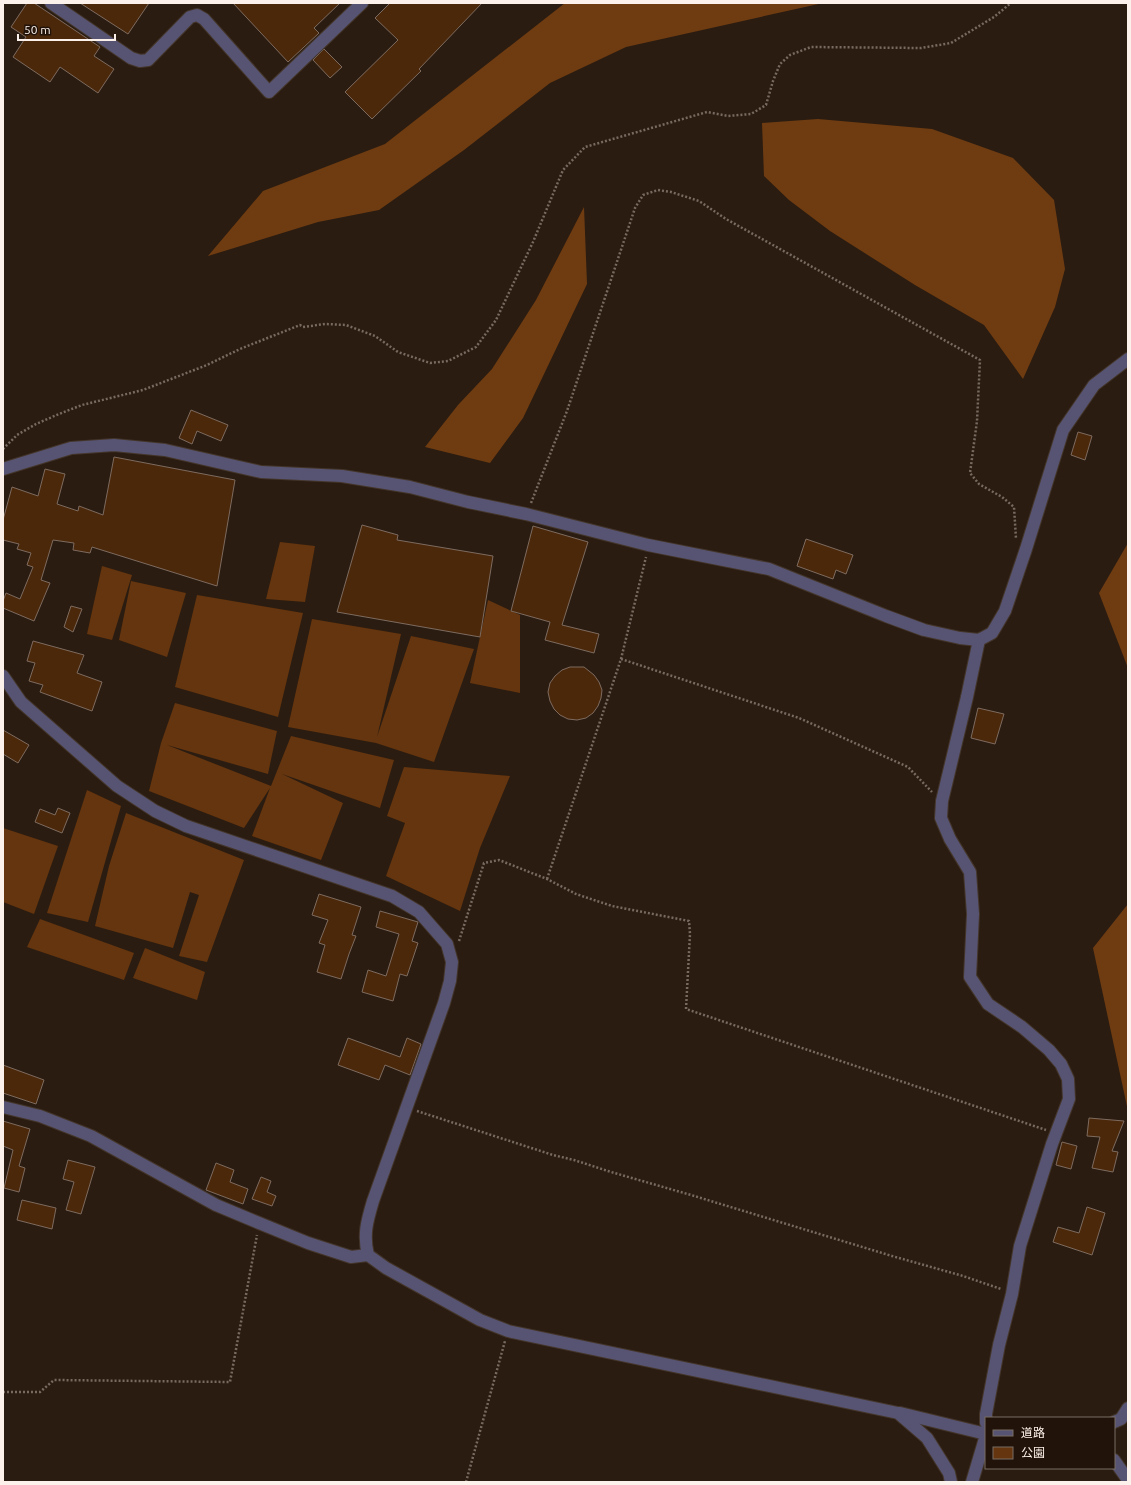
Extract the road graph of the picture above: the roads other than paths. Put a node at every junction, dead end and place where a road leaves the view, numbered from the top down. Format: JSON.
{"nodes":[{"id":1,"x":51,"y":3,"type":"edge"},
{"id":2,"x":362,"y":3,"type":"edge"},
{"id":3,"x":1128,"y":360,"type":"edge"},
{"id":4,"x":3,"y":469,"type":"edge"},
{"id":5,"x":979,"y":640,"type":"junction"},
{"id":6,"x":3,"y":676,"type":"edge"},
{"id":7,"x":3,"y":1106,"type":"edge"},
{"id":8,"x":368,"y":1255,"type":"junction"},
{"id":9,"x":1128,"y":1408,"type":"edge"},
{"id":10,"x":898,"y":1413,"type":"junction"},
{"id":11,"x":986,"y":1417,"type":"edge"},
{"id":12,"x":1115,"y":1422,"type":"edge"},
{"id":13,"x":985,"y":1434,"type":"edge"},
{"id":14,"x":985,"y":1437,"type":"edge"},
{"id":15,"x":1115,"y":1461,"type":"edge"},
{"id":16,"x":1128,"y":1480,"type":"edge"},
{"id":17,"x":951,"y":1482,"type":"edge"},
{"id":18,"x":972,"y":1482,"type":"edge"}],
"edges":[{"from":1,"to":2,"type":"street"},
{"from":3,"to":5,"type":"street"},
{"from":4,"to":5,"type":"street"},
{"from":5,"to":11,"type":"street"},
{"from":6,"to":8,"type":"street"},
{"from":7,"to":8,"type":"street"},
{"from":8,"to":10,"type":"street"},
{"from":9,"to":12,"type":"street"},
{"from":10,"to":13,"type":"street"},
{"from":10,"to":17,"type":"street"},
{"from":14,"to":18,"type":"street"},
{"from":15,"to":16,"type":"street"}]}
